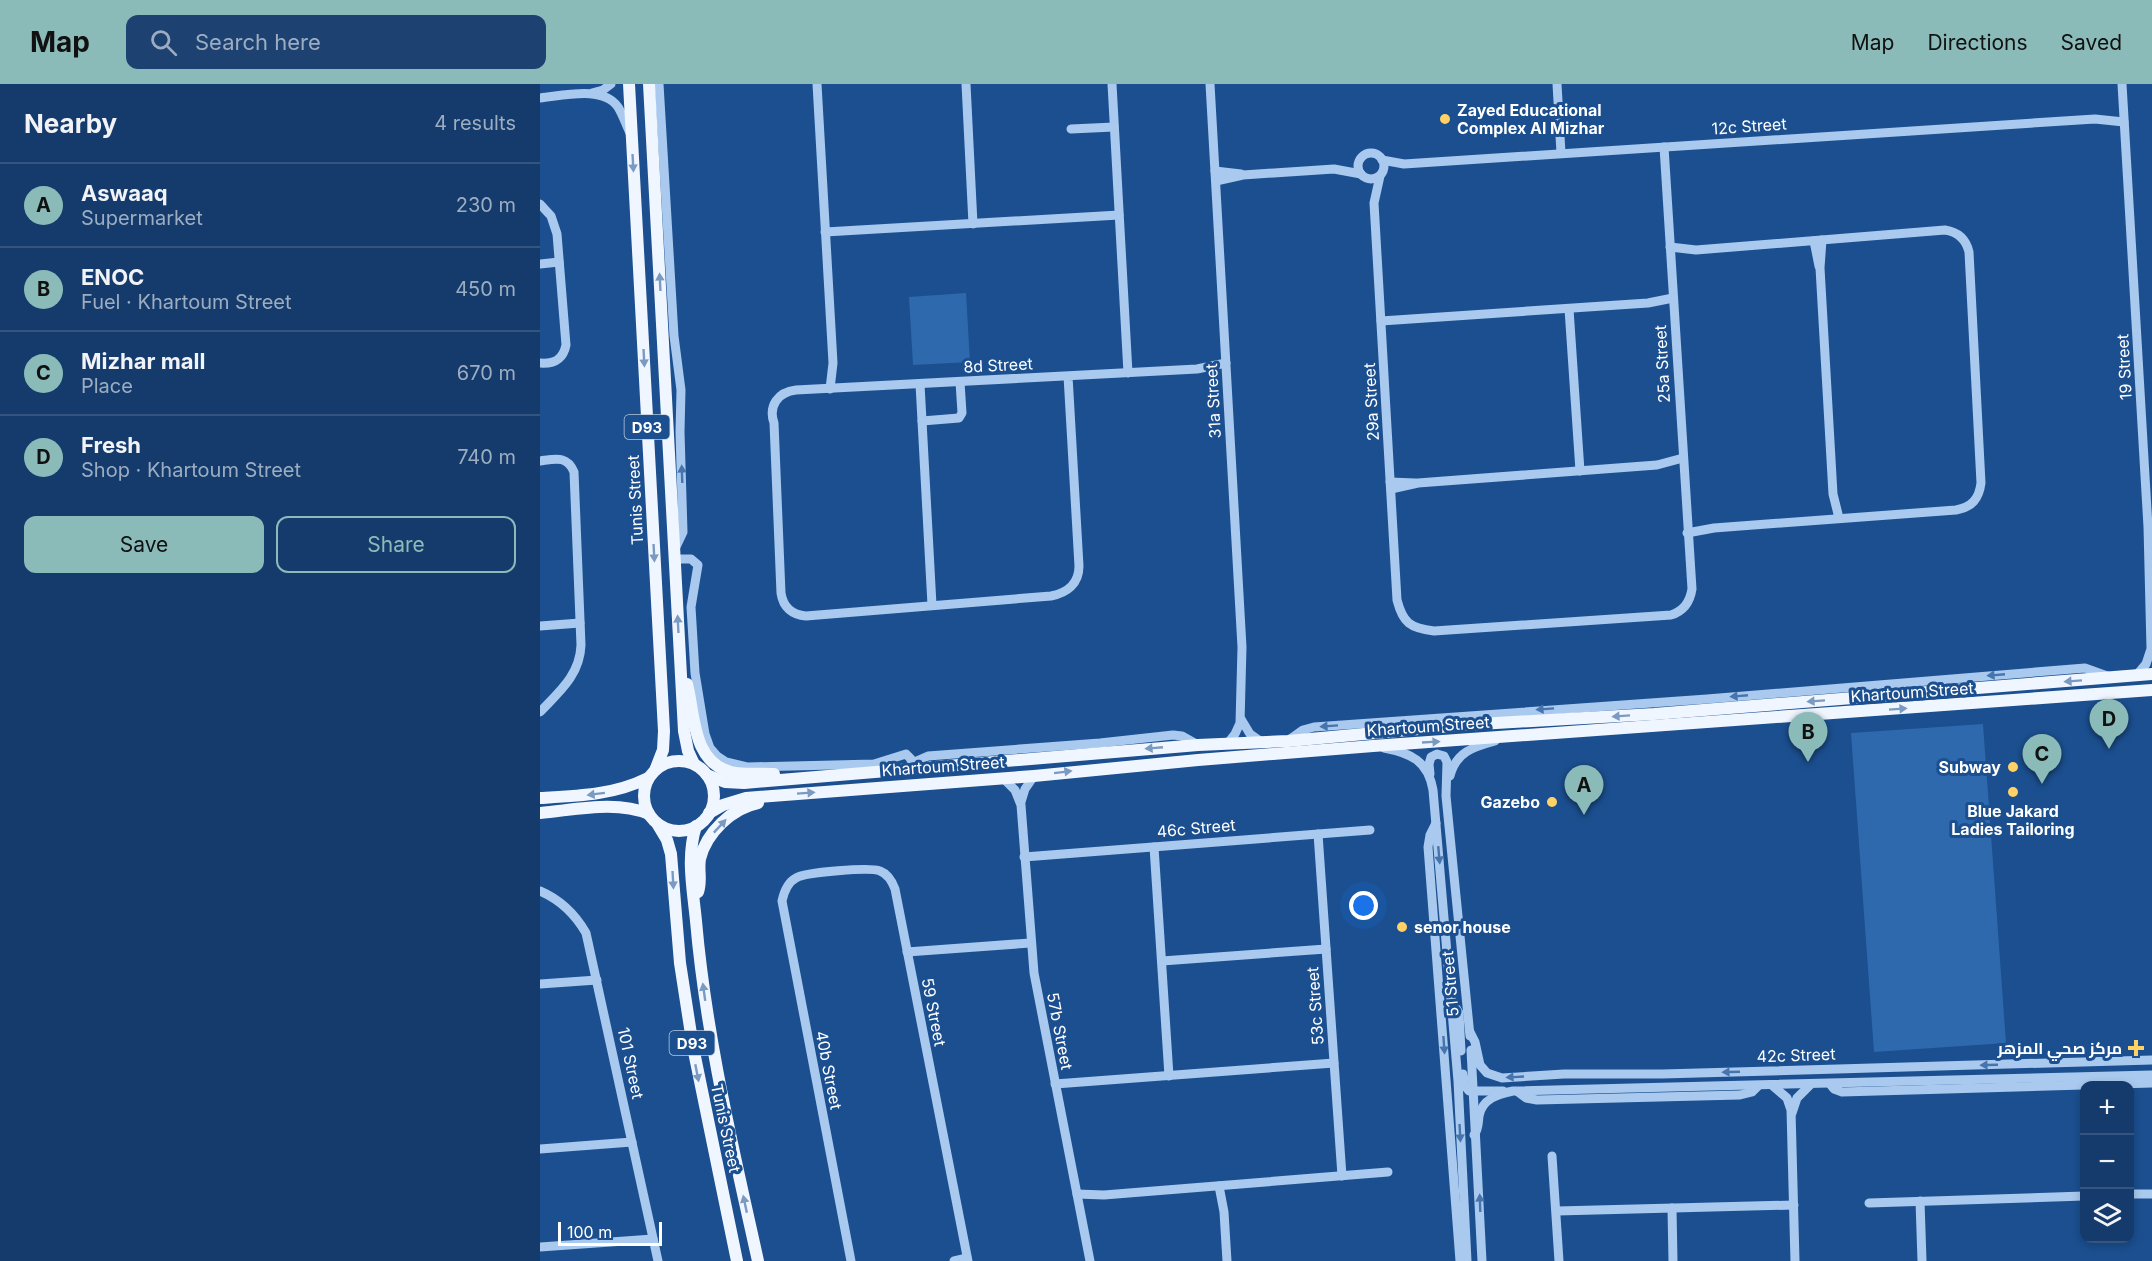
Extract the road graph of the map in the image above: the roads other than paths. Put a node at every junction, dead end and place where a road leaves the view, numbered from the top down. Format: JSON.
{"nodes":[{"id":1,"x":611,"y":84,"type":"edge"},
{"id":2,"x":629,"y":84,"type":"edge"},
{"id":3,"x":649,"y":84,"type":"edge"},
{"id":4,"x":659,"y":84,"type":"edge"},
{"id":5,"x":817,"y":84,"type":"edge"},
{"id":6,"x":966,"y":84,"type":"edge"},
{"id":7,"x":1112,"y":84,"type":"edge"},
{"id":8,"x":1210,"y":84,"type":"edge"},
{"id":9,"x":1557,"y":84,"type":"edge"},
{"id":10,"x":2122,"y":84,"type":"edge"},
{"id":11,"x":588,"y":94,"type":"junction"},
{"id":12,"x":540,"y":98,"type":"edge"},
{"id":13,"x":2124,"y":117,"type":"junction"},
{"id":14,"x":1114,"y":127,"type":"junction"},
{"id":15,"x":1071,"y":129,"type":"dead end"},
{"id":16,"x":632,"y":138,"type":"junction"},
{"id":17,"x":1664,"y":147,"type":"junction"},
{"id":18,"x":1561,"y":153,"type":"junction"},
{"id":19,"x":1360,"y":160,"type":"junction"},
{"id":20,"x":1382,"y":160,"type":"junction"},
{"id":21,"x":1404,"y":164,"type":"junction"},
{"id":22,"x":1334,"y":169,"type":"junction"},
{"id":23,"x":1381,"y":175,"type":"junction"},
{"id":24,"x":1215,"y":176,"type":"junction"},
{"id":25,"x":1363,"y":176,"type":"junction"},
{"id":26,"x":1374,"y":203,"type":"junction"},
{"id":27,"x":540,"y":204,"type":"edge"},
{"id":28,"x":1119,"y":215,"type":"junction"},
{"id":29,"x":973,"y":224,"type":"junction"},
{"id":30,"x":825,"y":232,"type":"junction"},
{"id":31,"x":1818,"y":241,"type":"junction"},
{"id":32,"x":1670,"y":252,"type":"junction"},
{"id":33,"x":559,"y":262,"type":"junction"},
{"id":34,"x":540,"y":264,"type":"edge"},
{"id":35,"x":1673,"y":302,"type":"junction"},
{"id":36,"x":1569,"y":309,"type":"junction"},
{"id":37,"x":1381,"y":321,"type":"junction"},
{"id":38,"x":540,"y":362,"type":"edge"},
{"id":39,"x":1226,"y":368,"type":"junction"},
{"id":40,"x":1128,"y":373,"type":"junction"},
{"id":41,"x":1068,"y":376,"type":"junction"},
{"id":42,"x":960,"y":382,"type":"junction"},
{"id":43,"x":920,"y":384,"type":"junction"},
{"id":44,"x":835,"y":389,"type":"junction"},
{"id":45,"x":922,"y":421,"type":"junction"},
{"id":46,"x":542,"y":461,"type":"edge"},
{"id":47,"x":1683,"y":463,"type":"junction"},
{"id":48,"x":1580,"y":471,"type":"junction"},
{"id":49,"x":1391,"y":485,"type":"junction"},
{"id":50,"x":1834,"y":519,"type":"junction"},
{"id":51,"x":1687,"y":529,"type":"junction"},
{"id":52,"x":675,"y":556,"type":"junction"},
{"id":53,"x":932,"y":605,"type":"junction"},
{"id":54,"x":580,"y":622,"type":"junction"},
{"id":55,"x":540,"y":626,"type":"edge"},
{"id":56,"x":1434,"y":631,"type":"joint"},
{"id":57,"x":2152,"y":650,"type":"edge"},
{"id":58,"x":680,"y":665,"type":"junction"},
{"id":59,"x":2152,"y":674,"type":"edge"},
{"id":60,"x":2136,"y":676,"type":"junction"},
{"id":61,"x":2115,"y":678,"type":"junction"},
{"id":62,"x":2152,"y":690,"type":"edge"},
{"id":63,"x":1714,"y":698,"type":"junction"},
{"id":64,"x":1691,"y":710,"type":"junction"},
{"id":65,"x":540,"y":712,"type":"edge"},
{"id":66,"x":1654,"y":714,"type":"junction"},
{"id":67,"x":1241,"y":717,"type":"junction"},
{"id":68,"x":1654,"y":728,"type":"junction"},
{"id":69,"x":1342,"y":737,"type":"junction"},
{"id":70,"x":1504,"y":738,"type":"junction"},
{"id":71,"x":1260,"y":741,"type":"junction"},
{"id":72,"x":1288,"y":741,"type":"junction"},
{"id":73,"x":1228,"y":742,"type":"junction"},
{"id":74,"x":1198,"y":745,"type":"junction"},
{"id":75,"x":1373,"y":746,"type":"junction"},
{"id":76,"x":906,"y":754,"type":"junction"},
{"id":77,"x":928,"y":756,"type":"junction"},
{"id":78,"x":1259,"y":756,"type":"junction"},
{"id":79,"x":694,"y":764,"type":"junction"},
{"id":80,"x":912,"y":767,"type":"junction"},
{"id":81,"x":652,"y":773,"type":"junction"},
{"id":82,"x":707,"y":775,"type":"junction"},
{"id":83,"x":1034,"y":776,"type":"junction"},
{"id":84,"x":1430,"y":776,"type":"junction"},
{"id":85,"x":1003,"y":778,"type":"junction"},
{"id":86,"x":795,"y":779,"type":"junction"},
{"id":87,"x":776,"y":796,"type":"junction"},
{"id":88,"x":1446,"y":796,"type":"junction"},
{"id":89,"x":540,"y":798,"type":"edge"},
{"id":90,"x":1021,"y":805,"type":"junction"},
{"id":91,"x":540,"y":813,"type":"edge"},
{"id":92,"x":709,"y":813,"type":"junction"},
{"id":93,"x":649,"y":814,"type":"junction"},
{"id":94,"x":1437,"y":821,"type":"junction"},
{"id":95,"x":658,"y":825,"type":"junction"},
{"id":96,"x":696,"y":826,"type":"junction"},
{"id":97,"x":1370,"y":830,"type":"dead end"},
{"id":98,"x":1318,"y":834,"type":"junction"},
{"id":99,"x":1154,"y":847,"type":"junction"},
{"id":100,"x":1024,"y":857,"type":"junction"},
{"id":101,"x":788,"y":886,"type":"joint"},
{"id":102,"x":540,"y":891,"type":"edge"},
{"id":103,"x":693,"y":897,"type":"junction"},
{"id":104,"x":1030,"y":943,"type":"junction"},
{"id":105,"x":1326,"y":949,"type":"junction"},
{"id":106,"x":907,"y":952,"type":"junction"},
{"id":107,"x":1162,"y":961,"type":"junction"},
{"id":108,"x":597,"y":980,"type":"junction"},
{"id":109,"x":540,"y":984,"type":"edge"},
{"id":110,"x":1451,"y":999,"type":"junction"},
{"id":111,"x":1470,"y":1032,"type":"junction"},
{"id":112,"x":2152,"y":1060,"type":"edge"},
{"id":113,"x":1334,"y":1063,"type":"junction"},
{"id":114,"x":1564,"y":1074,"type":"junction"},
{"id":115,"x":2152,"y":1075,"type":"edge"},
{"id":116,"x":1169,"y":1076,"type":"junction"},
{"id":117,"x":2152,"y":1083,"type":"edge"},
{"id":118,"x":1055,"y":1084,"type":"junction"},
{"id":119,"x":1830,"y":1084,"type":"junction"},
{"id":120,"x":1810,"y":1085,"type":"junction"},
{"id":121,"x":1758,"y":1086,"type":"junction"},
{"id":122,"x":1773,"y":1086,"type":"junction"},
{"id":123,"x":1474,"y":1092,"type":"junction"},
{"id":124,"x":1515,"y":1092,"type":"junction"},
{"id":125,"x":1545,"y":1092,"type":"junction"},
{"id":126,"x":1791,"y":1116,"type":"junction"},
{"id":127,"x":1474,"y":1135,"type":"junction"},
{"id":128,"x":633,"y":1142,"type":"junction"},
{"id":129,"x":540,"y":1149,"type":"edge"},
{"id":130,"x":1552,"y":1156,"type":"dead end"},
{"id":131,"x":1388,"y":1172,"type":"dead end"},
{"id":132,"x":1342,"y":1176,"type":"junction"},
{"id":133,"x":1223,"y":1185,"type":"junction"},
{"id":134,"x":2134,"y":1194,"type":"edge"},
{"id":135,"x":2152,"y":1194,"type":"edge"},
{"id":136,"x":2080,"y":1196,"type":"edge"},
{"id":137,"x":1078,"y":1198,"type":"junction"},
{"id":138,"x":1920,"y":1201,"type":"junction"},
{"id":139,"x":1869,"y":1203,"type":"dead end"},
{"id":140,"x":1794,"y":1205,"type":"junction"},
{"id":141,"x":1672,"y":1208,"type":"junction"},
{"id":142,"x":1557,"y":1211,"type":"junction"},
{"id":143,"x":653,"y":1239,"type":"junction"},
{"id":144,"x":540,"y":1247,"type":"edge"},
{"id":145,"x":968,"y":1260,"type":"edge"},
{"id":146,"x":657,"y":1261,"type":"edge"},
{"id":147,"x":737,"y":1261,"type":"edge"},
{"id":148,"x":758,"y":1261,"type":"edge"},
{"id":149,"x":851,"y":1261,"type":"edge"},
{"id":150,"x":954,"y":1261,"type":"edge"},
{"id":151,"x":1090,"y":1261,"type":"edge"},
{"id":152,"x":1227,"y":1261,"type":"edge"},
{"id":153,"x":1460,"y":1261,"type":"edge"},
{"id":154,"x":1467,"y":1261,"type":"edge"},
{"id":155,"x":1482,"y":1261,"type":"edge"},
{"id":156,"x":1559,"y":1261,"type":"edge"},
{"id":157,"x":1673,"y":1261,"type":"edge"},
{"id":158,"x":1795,"y":1261,"type":"edge"},
{"id":159,"x":1922,"y":1261,"type":"edge"}],
"edges":[{"from":1,"to":11,"type":"street"},
{"from":2,"to":16,"type":"main road","name":"Tunis Street","number":"D93"},
{"from":52,"to":3,"type":"main road","number":"D93","one_way":true},
{"from":52,"to":4,"type":"street","one_way":true},
{"from":5,"to":30,"type":"street"},
{"from":6,"to":29,"type":"street"},
{"from":7,"to":14,"type":"street"},
{"from":8,"to":24,"type":"street","name":"31a Street"},
{"from":9,"to":18,"type":"street"},
{"from":10,"to":13,"type":"street","name":"19 Street"},
{"from":11,"to":12,"type":"street"},
{"from":11,"to":16,"type":"street"},
{"from":13,"to":17,"type":"street","name":"12c Street"},
{"from":13,"to":57,"type":"street","name":"19 Street"},
{"from":14,"to":15,"type":"street"},
{"from":14,"to":28,"type":"street"},
{"from":16,"to":81,"type":"main road","name":"Tunis Street","number":"D93","one_way":true},
{"from":17,"to":18,"type":"street","name":"12c Street"},
{"from":17,"to":32,"type":"street","name":"25a Street"},
{"from":18,"to":21,"type":"street","name":"12c Street"},
{"from":19,"to":20,"type":"street"},
{"from":19,"to":22,"type":"street"},
{"from":19,"to":25,"type":"street"},
{"from":20,"to":21,"type":"street","name":"12c Street"},
{"from":20,"to":23,"type":"street"},
{"from":21,"to":23,"type":"street","name":"12c Street"},
{"from":22,"to":24,"type":"street"},
{"from":22,"to":25,"type":"street"},
{"from":23,"to":25,"type":"street"},
{"from":23,"to":26,"type":"street","name":"29a Street"},
{"from":24,"to":39,"type":"street","name":"31a Street"},
{"from":25,"to":26,"type":"street","name":"29a Street"},
{"from":26,"to":37,"type":"street","name":"29a Street"},
{"from":27,"to":33,"type":"street"},
{"from":28,"to":29,"type":"street"},
{"from":28,"to":40,"type":"street"},
{"from":29,"to":30,"type":"street"},
{"from":30,"to":44,"type":"street"},
{"from":31,"to":32,"type":"street"},
{"from":31,"to":50,"type":"street"},
{"from":31,"to":50,"type":"street"},
{"from":32,"to":35,"type":"street","name":"25a Street"},
{"from":33,"to":34,"type":"street"},
{"from":33,"to":38,"type":"street"},
{"from":35,"to":36,"type":"street"},
{"from":35,"to":47,"type":"street","name":"25a Street"},
{"from":36,"to":37,"type":"street"},
{"from":36,"to":48,"type":"street"},
{"from":37,"to":49,"type":"street","name":"29a Street"},
{"from":39,"to":40,"type":"street","name":"8d Street"},
{"from":39,"to":67,"type":"street","name":"31a Street"},
{"from":40,"to":41,"type":"street","name":"8d Street"},
{"from":41,"to":42,"type":"street","name":"8d Street"},
{"from":41,"to":53,"type":"street"},
{"from":42,"to":43,"type":"street","name":"8d Street"},
{"from":42,"to":45,"type":"street"},
{"from":43,"to":44,"type":"street","name":"8d Street"},
{"from":43,"to":45,"type":"street"},
{"from":44,"to":53,"type":"street","name":"8d Street"},
{"from":45,"to":53,"type":"street"},
{"from":46,"to":54,"type":"street"},
{"from":47,"to":48,"type":"street"},
{"from":47,"to":51,"type":"street","name":"25a Street"},
{"from":48,"to":49,"type":"street"},
{"from":49,"to":56,"type":"street","name":"29a Street"},
{"from":50,"to":51,"type":"street"},
{"from":51,"to":56,"type":"street","name":"25a Street"},
{"from":58,"to":52,"type":"main road","number":"D93","one_way":true},
{"from":52,"to":76,"type":"street"},
{"from":54,"to":55,"type":"street"},
{"from":54,"to":65,"type":"street"},
{"from":57,"to":60,"type":"street","name":"19 Street"},
{"from":58,"to":79,"type":"main road","number":"D93"},
{"from":58,"to":86,"type":"main road"},
{"from":59,"to":60,"type":"main road","name":"Khartoum Street"},
{"from":60,"to":61,"type":"main road","name":"Khartoum Street"},
{"from":61,"to":63,"type":"street","one_way":true},
{"from":61,"to":64,"type":"main road","name":"Khartoum Street","one_way":true},
{"from":68,"to":62,"type":"main road","name":"Khartoum Street","one_way":true},
{"from":63,"to":64,"type":"main road"},
{"from":63,"to":72,"type":"street","one_way":true},
{"from":64,"to":66,"type":"main road","name":"Khartoum Street"},
{"from":66,"to":68,"type":"main road"},
{"from":66,"to":69,"type":"main road","name":"Khartoum Street","one_way":true},
{"from":67,"to":71,"type":"street"},
{"from":67,"to":73,"type":"street","name":"31a Street"},
{"from":68,"to":70,"type":"main road","name":"Khartoum Street"},
{"from":69,"to":72,"type":"main road","name":"Khartoum Street"},
{"from":69,"to":78,"type":"main road"},
{"from":75,"to":70,"type":"main road","name":"Khartoum Street","one_way":true},
{"from":70,"to":88,"type":"street","name":"51 Street"},
{"from":71,"to":72,"type":"main road","name":"Khartoum Street"},
{"from":71,"to":73,"type":"main road","name":"Khartoum Street"},
{"from":73,"to":74,"type":"main road","name":"Khartoum Street"},
{"from":74,"to":77,"type":"street"},
{"from":74,"to":80,"type":"main road","name":"Khartoum Street","one_way":true},
{"from":75,"to":78,"type":"main road","name":"Khartoum Street"},
{"from":75,"to":84,"type":"street"},
{"from":76,"to":77,"type":"street"},
{"from":76,"to":80,"type":"street"},
{"from":77,"to":80,"type":"street"},
{"from":83,"to":78,"type":"main road","name":"Khartoum Street","one_way":true},
{"from":79,"to":81,"type":"main road"},
{"from":79,"to":82,"type":"main road"},
{"from":80,"to":86,"type":"main road","name":"Khartoum Street"},
{"from":81,"to":89,"type":"main road","one_way":true},
{"from":81,"to":93,"type":"main road"},
{"from":82,"to":86,"type":"main road","name":"Khartoum Street"},
{"from":82,"to":92,"type":"main road"},
{"from":83,"to":85,"type":"main road","name":"Khartoum Street"},
{"from":83,"to":90,"type":"street","name":"57b Street"},
{"from":84,"to":88,"type":"street"},
{"from":84,"to":94,"type":"street","name":"51 Street"},
{"from":87,"to":85,"type":"main road","name":"Khartoum Street","one_way":true},
{"from":85,"to":90,"type":"street","name":"57b Street"},
{"from":87,"to":92,"type":"main road","name":"Khartoum Street"},
{"from":103,"to":87,"type":"main road","one_way":true},
{"from":88,"to":111,"type":"street","name":"51 Street"},
{"from":90,"to":100,"type":"street","name":"57b Street"},
{"from":91,"to":93,"type":"main road"},
{"from":92,"to":96,"type":"main road"},
{"from":93,"to":95,"type":"main road"},
{"from":94,"to":110,"type":"street","name":"51 Street","one_way":true},
{"from":94,"to":153,"type":"street","one_way":true},
{"from":95,"to":96,"type":"main road"},
{"from":95,"to":147,"type":"main road","name":"Tunis Street","number":"D93","one_way":true},
{"from":96,"to":103,"type":"main road","name":"Tunis Street","number":"D93"},
{"from":97,"to":98,"type":"street","name":"46c Street"},
{"from":98,"to":99,"type":"street","name":"46c Street"},
{"from":98,"to":105,"type":"street","name":"53c Street"},
{"from":99,"to":100,"type":"street","name":"46c Street"},
{"from":99,"to":107,"type":"street"},
{"from":100,"to":104,"type":"street","name":"57b Street"},
{"from":101,"to":106,"type":"street","name":"59 Street"},
{"from":101,"to":149,"type":"street","name":"40b Street"},
{"from":102,"to":108,"type":"street","name":"101 Street"},
{"from":148,"to":103,"type":"main road","name":"Tunis Street","number":"D93","one_way":true},
{"from":104,"to":106,"type":"street"},
{"from":104,"to":118,"type":"street","name":"57b Street"},
{"from":105,"to":107,"type":"street"},
{"from":105,"to":113,"type":"street","name":"53c Street"},
{"from":106,"to":145,"type":"street","name":"59 Street"},
{"from":107,"to":116,"type":"street"},
{"from":108,"to":109,"type":"street"},
{"from":108,"to":128,"type":"street","name":"101 Street"},
{"from":110,"to":123,"type":"street"},
{"from":110,"to":154,"type":"street","name":"51 Street","one_way":true},
{"from":114,"to":111,"type":"street","name":"42c Street","one_way":true},
{"from":111,"to":123,"type":"street","name":"51 Street"},
{"from":112,"to":114,"type":"street","name":"42c Street","one_way":true},
{"from":113,"to":116,"type":"street"},
{"from":113,"to":132,"type":"street","name":"53c Street"},
{"from":114,"to":125,"type":"street"},
{"from":115,"to":119,"type":"street","name":"42c Street"},
{"from":116,"to":118,"type":"street"},
{"from":117,"to":119,"type":"street"},
{"from":118,"to":137,"type":"street","name":"57b Street"},
{"from":119,"to":120,"type":"street","name":"42c Street"},
{"from":120,"to":122,"type":"street","name":"42c Street"},
{"from":120,"to":126,"type":"street"},
{"from":121,"to":122,"type":"street","name":"42c Street"},
{"from":121,"to":124,"type":"street"},
{"from":121,"to":125,"type":"street","name":"42c Street"},
{"from":122,"to":126,"type":"street"},
{"from":123,"to":124,"type":"street"},
{"from":123,"to":127,"type":"street","name":"51 Street"},
{"from":124,"to":125,"type":"street","name":"42c Street"},
{"from":124,"to":127,"type":"street","name":"42c Street"},
{"from":126,"to":140,"type":"street"},
{"from":155,"to":127,"type":"street","name":"51 Street","one_way":true},
{"from":128,"to":129,"type":"street"},
{"from":128,"to":143,"type":"street","name":"101 Street"},
{"from":130,"to":142,"type":"street"},
{"from":131,"to":132,"type":"street"},
{"from":132,"to":133,"type":"street"},
{"from":133,"to":137,"type":"street"},
{"from":133,"to":152,"type":"street"},
{"from":134,"to":135,"type":"street"},
{"from":136,"to":138,"type":"street"},
{"from":137,"to":151,"type":"street","name":"57b Street"},
{"from":138,"to":139,"type":"street"},
{"from":138,"to":159,"type":"street"},
{"from":140,"to":141,"type":"street"},
{"from":140,"to":158,"type":"street"},
{"from":141,"to":142,"type":"street"},
{"from":141,"to":157,"type":"street"},
{"from":142,"to":156,"type":"street"},
{"from":143,"to":144,"type":"street"},
{"from":143,"to":146,"type":"street","name":"101 Street"},
{"from":145,"to":150,"type":"street"}]}
